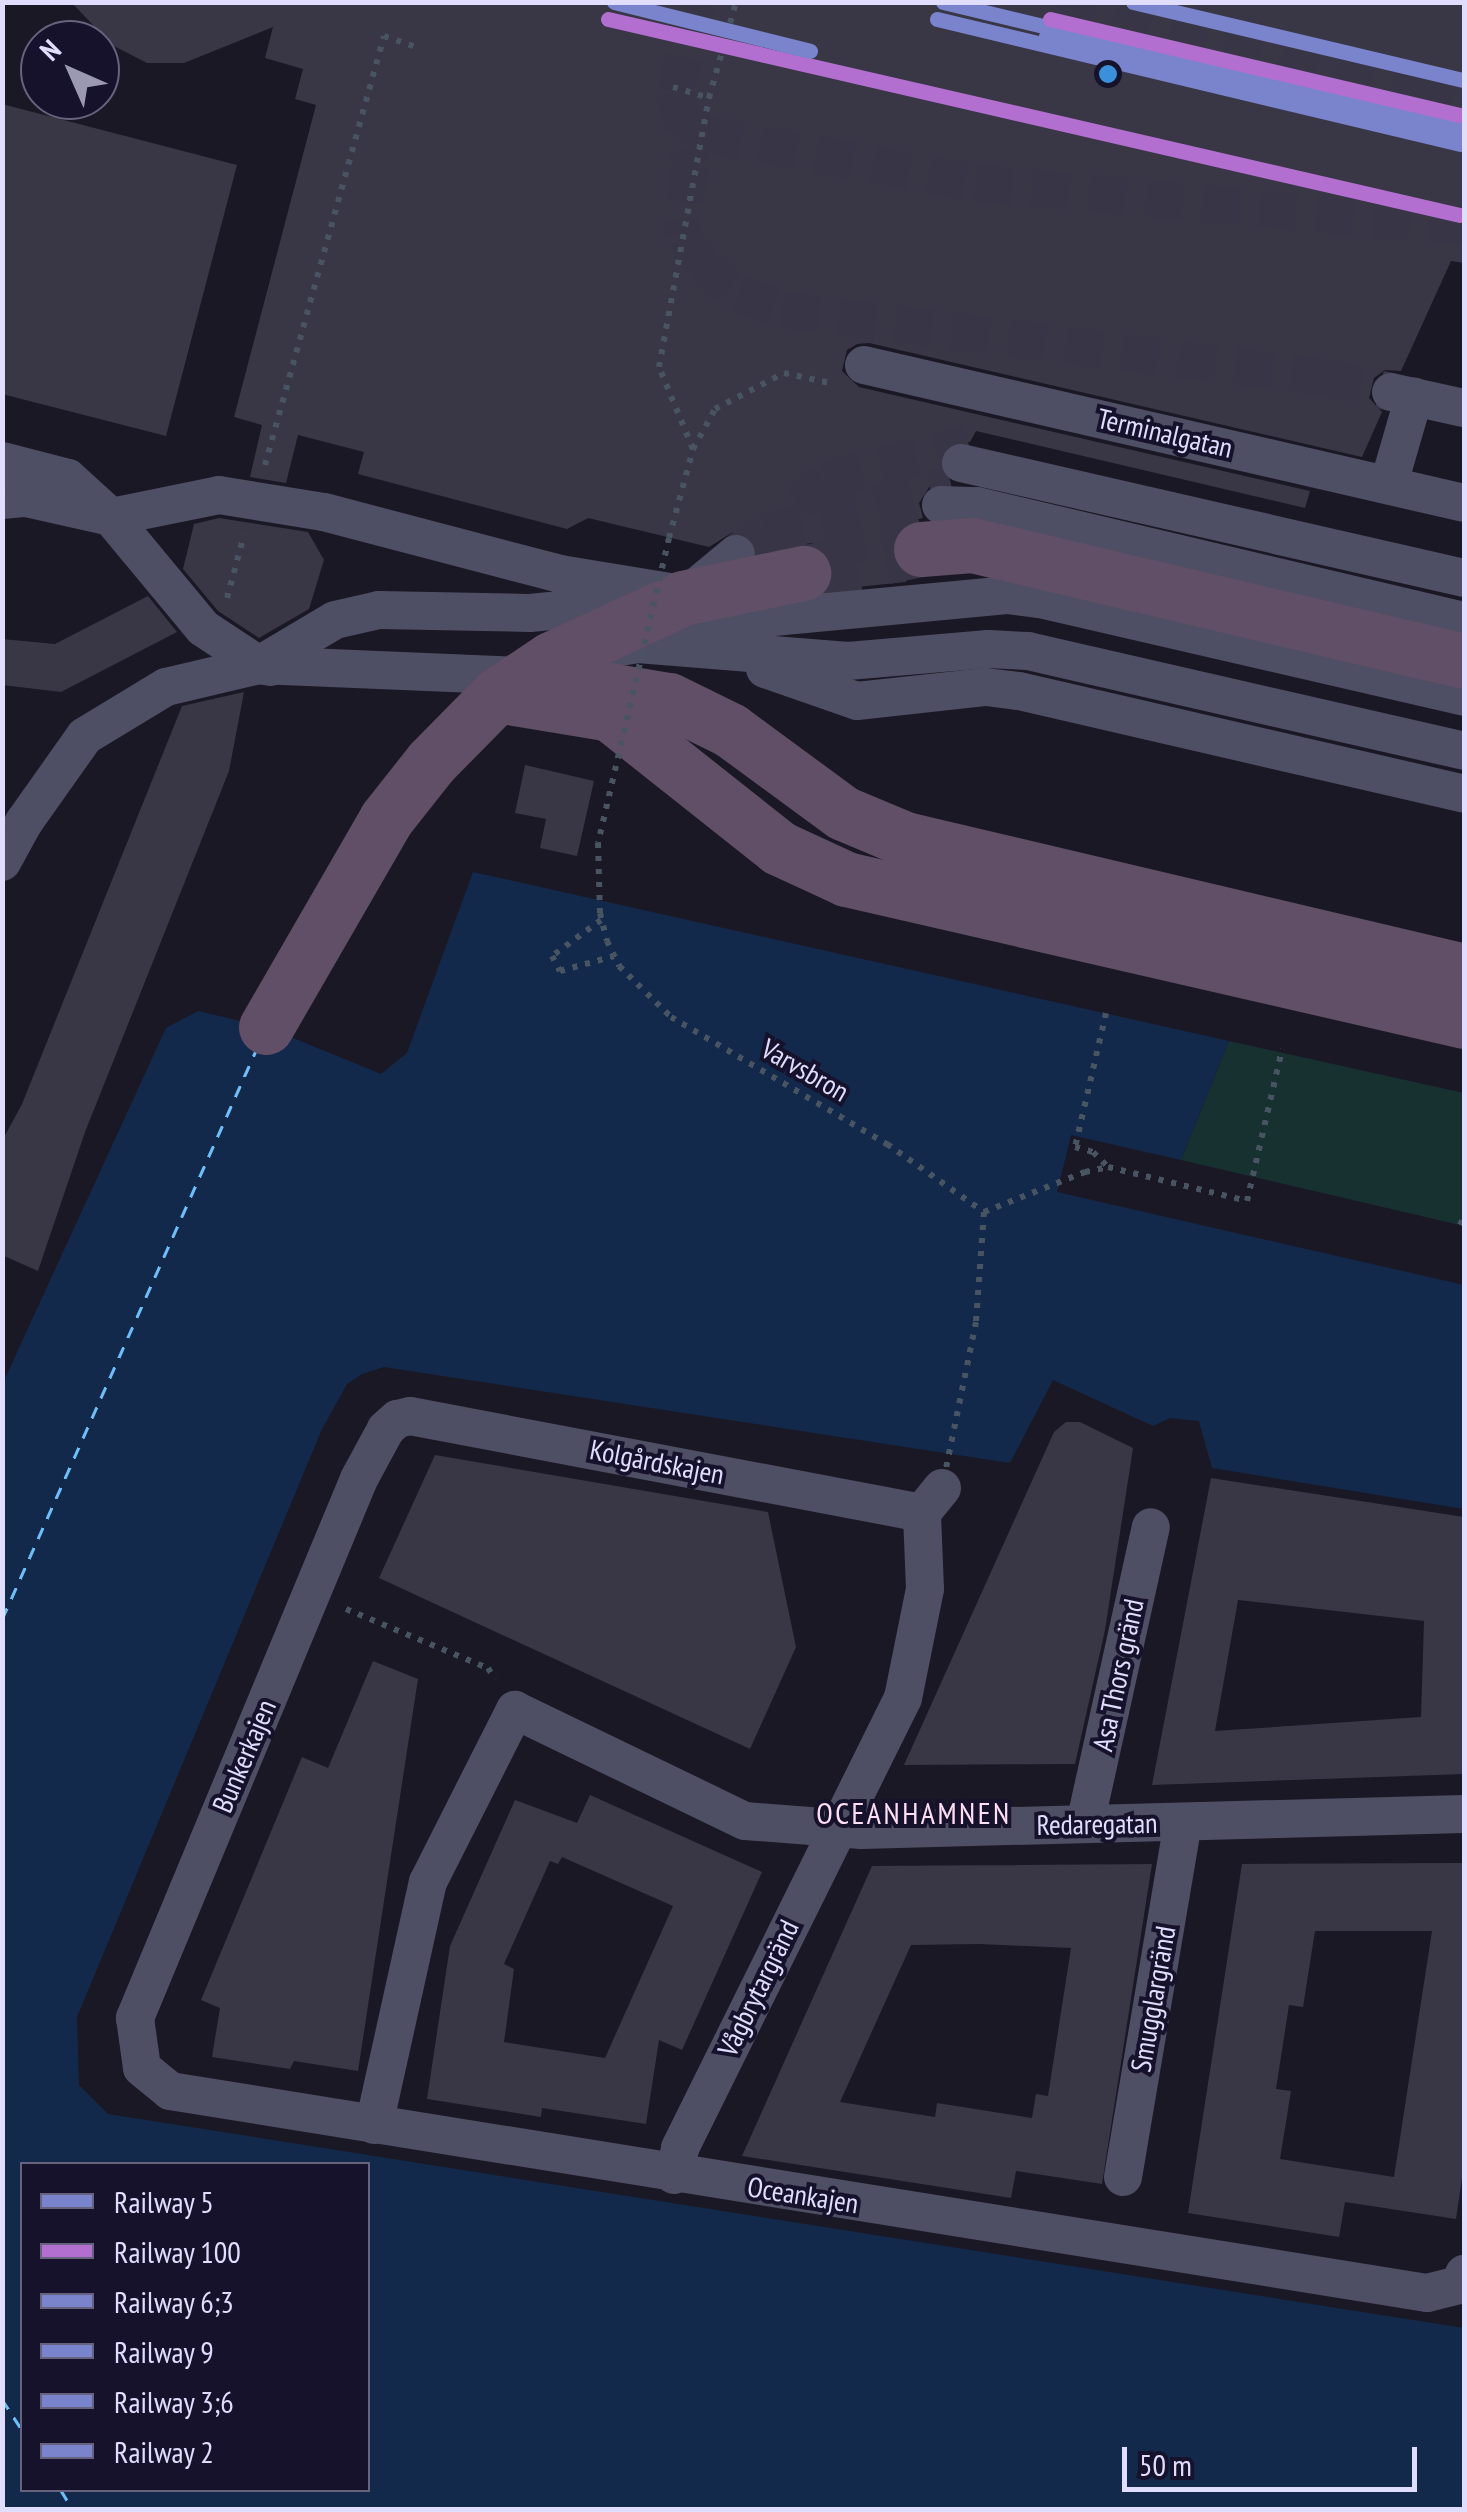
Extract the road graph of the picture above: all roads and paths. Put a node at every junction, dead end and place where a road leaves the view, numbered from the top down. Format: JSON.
{"nodes":[{"id":1,"x":736,"y":2,"type":"edge"},
{"id":2,"x":416,"y":47,"type":"dead end"},
{"id":3,"x":673,"y":87,"type":"dead end"},
{"id":4,"x":709,"y":98,"type":"junction"},
{"id":5,"x":864,"y":365,"type":"dead end"},
{"id":6,"x":1464,"y":408,"type":"edge"},
{"id":7,"x":2,"y":462,"type":"edge"},
{"id":8,"x":1395,"y":469,"type":"junction"},
{"id":9,"x":264,"y":470,"type":"dead end"},
{"id":10,"x":2,"y":500,"type":"edge"},
{"id":11,"x":1464,"y":503,"type":"edge"},
{"id":12,"x":111,"y":517,"type":"junction"},
{"id":13,"x":932,"y":519,"type":"junction"},
{"id":14,"x":245,"y":530,"type":"dead end"},
{"id":15,"x":1464,"y":558,"type":"edge"},
{"id":16,"x":765,"y":563,"type":"tunnel mouth"},
{"id":17,"x":1464,"y":578,"type":"edge"},
{"id":18,"x":226,"y":598,"type":"dead end"},
{"id":19,"x":1464,"y":600,"type":"edge"},
{"id":20,"x":1464,"y":620,"type":"edge"},
{"id":21,"x":704,"y":625,"type":"junction"},
{"id":22,"x":1464,"y":641,"type":"edge"},
{"id":23,"x":1464,"y":661,"type":"edge"},
{"id":24,"x":259,"y":666,"type":"junction"},
{"id":25,"x":523,"y":676,"type":"junction"},
{"id":26,"x":1464,"y":678,"type":"edge"},
{"id":27,"x":1464,"y":697,"type":"edge"},
{"id":28,"x":1464,"y":714,"type":"edge"},
{"id":29,"x":632,"y":717,"type":"junction"},
{"id":30,"x":1464,"y":733,"type":"edge"},
{"id":31,"x":1464,"y":751,"type":"edge"},
{"id":32,"x":1464,"y":772,"type":"edge"},
{"id":33,"x":1464,"y":794,"type":"edge"},
{"id":34,"x":2,"y":862,"type":"edge"},
{"id":35,"x":601,"y":920,"type":"junction"},
{"id":36,"x":614,"y":956,"type":"junction"},
{"id":37,"x":1464,"y":971,"type":"edge"},
{"id":38,"x":1464,"y":985,"type":"edge"},
{"id":39,"x":1464,"y":1006,"type":"edge"},
{"id":40,"x":1106,"y":1013,"type":"dead end"},
{"id":41,"x":1464,"y":1021,"type":"edge"},
{"id":42,"x":266,"y":1027,"type":"dead end"},
{"id":43,"x":1282,"y":1049,"type":"dead end"},
{"id":44,"x":1108,"y":1167,"type":"junction"},
{"id":45,"x":984,"y":1212,"type":"junction"},
{"id":46,"x":1464,"y":1216,"type":"edge"},
{"id":47,"x":1460,"y":1225,"type":"dead end"},
{"id":48,"x":375,"y":1449,"type":"joint"},
{"id":49,"x":932,"y":1501,"type":"junction"},
{"id":50,"x":1150,"y":1527,"type":"dead end"},
{"id":51,"x":311,"y":1594,"type":"junction"},
{"id":52,"x":515,"y":1710,"type":"junction"},
{"id":53,"x":1464,"y":1814,"type":"edge"},
{"id":54,"x":1183,"y":1822,"type":"junction"},
{"id":55,"x":1085,"y":1824,"type":"junction"},
{"id":56,"x":835,"y":1828,"type":"junction"},
{"id":57,"x":142,"y":2068,"type":"joint"},
{"id":58,"x":377,"y":2108,"type":"junction"},
{"id":59,"x":677,"y":2161,"type":"junction"},
{"id":60,"x":1123,"y":2177,"type":"dead end"},
{"id":61,"x":1464,"y":2274,"type":"edge"}],
"edges":[{"from":1,"to":4,"type":"path"},
{"from":2,"to":9,"type":"path"},
{"from":3,"to":4,"type":"path"},
{"from":4,"to":35,"type":"path","name":"Varvsbron","bridge":true},
{"from":5,"to":8,"type":"street","name":"Terminalgatan"},
{"from":6,"to":8,"type":"street"},
{"from":7,"to":12,"type":"street"},
{"from":8,"to":11,"type":"street","name":"Terminalgatan"},
{"from":10,"to":12,"type":"street"},
{"from":12,"to":21,"type":"street"},
{"from":12,"to":24,"type":"street"},
{"from":13,"to":15,"type":"street"},
{"from":13,"to":17,"type":"street"},
{"from":13,"to":19,"type":"street"},
{"from":13,"to":20,"type":"street"},
{"from":13,"to":21,"type":"street"},
{"from":13,"to":22,"type":"street"},
{"from":13,"to":23,"type":"highway"},
{"from":13,"to":26,"type":"street"},
{"from":14,"to":18,"type":"path"},
{"from":16,"to":21,"type":"highway"},
{"from":21,"to":24,"type":"street"},
{"from":21,"to":25,"type":"highway"},
{"from":21,"to":25,"type":"street"},
{"from":21,"to":27,"type":"street"},
{"from":21,"to":28,"type":"street"},
{"from":21,"to":30,"type":"street"},
{"from":21,"to":31,"type":"street"},
{"from":21,"to":32,"type":"street"},
{"from":21,"to":33,"type":"street"},
{"from":24,"to":25,"type":"street"},
{"from":24,"to":34,"type":"street"},
{"from":25,"to":29,"type":"highway"},
{"from":25,"to":37,"type":"highway"},
{"from":25,"to":42,"type":"highway"},
{"from":29,"to":38,"type":"street"},
{"from":29,"to":39,"type":"street"},
{"from":29,"to":41,"type":"highway"},
{"from":35,"to":36,"type":"path","name":"Varvsbron","bridge":true},
{"from":35,"to":36,"type":"path"},
{"from":36,"to":45,"type":"path","name":"Varvsbron","bridge":true},
{"from":40,"to":44,"type":"path"},
{"from":43,"to":44,"type":"path"},
{"from":44,"to":45,"type":"path"},
{"from":45,"to":49,"type":"path","bridge":true},
{"from":46,"to":47,"type":"path"},
{"from":48,"to":49,"type":"street","name":"Kolgårdskajen"},
{"from":48,"to":51,"type":"street","name":"Bunkerkajen"},
{"from":49,"to":56,"type":"street","name":"Vågbrytargränd"},
{"from":50,"to":55,"type":"street","name":"Asa Thors gränd"},
{"from":51,"to":52,"type":"path"},
{"from":51,"to":57,"type":"street","name":"Bunkerkajen"},
{"from":52,"to":56,"type":"street","name":"Redaregatan"},
{"from":52,"to":58,"type":"street"},
{"from":53,"to":54,"type":"street","name":"Redaregatan"},
{"from":54,"to":55,"type":"street","name":"Redaregatan"},
{"from":54,"to":60,"type":"street","name":"Smugglargränd"},
{"from":55,"to":56,"type":"street","name":"Redaregatan"},
{"from":56,"to":59,"type":"street","name":"Vågbrytargränd"},
{"from":57,"to":58,"type":"street","name":"Oceankajen"},
{"from":58,"to":59,"type":"street","name":"Oceankajen"},
{"from":59,"to":61,"type":"street","name":"Oceankajen"}]}
